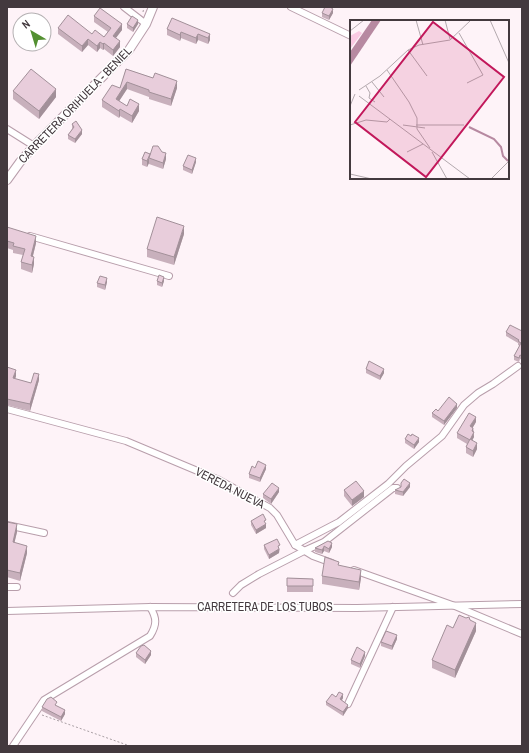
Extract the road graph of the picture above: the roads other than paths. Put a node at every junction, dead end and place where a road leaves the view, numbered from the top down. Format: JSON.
{"nodes":[{"id":1,"x":124,"y":7,"type":"edge"},
{"id":2,"x":152,"y":7,"type":"edge"},
{"id":3,"x":291,"y":7,"type":"edge"},
{"id":4,"x":146,"y":24,"type":"junction"},
{"id":5,"x":350,"y":36,"type":"edge"},
{"id":6,"x":7,"y":128,"type":"edge"},
{"id":7,"x":34,"y":146,"type":"junction"},
{"id":8,"x":7,"y":180,"type":"edge"},
{"id":9,"x":22,"y":234,"type":"edge"},
{"id":10,"x":169,"y":276,"type":"dead end"},
{"id":11,"x":518,"y":366,"type":"dead end"},
{"id":12,"x":7,"y":409,"type":"edge"},
{"id":13,"x":397,"y":488,"type":"edge"},
{"id":14,"x":7,"y":525,"type":"edge"},
{"id":15,"x":44,"y":533,"type":"dead end"},
{"id":16,"x":295,"y":545,"type":"junction"},
{"id":17,"x":304,"y":551,"type":"junction"},
{"id":18,"x":338,"y":565,"type":"edge"},
{"id":19,"x":345,"y":567,"type":"edge"},
{"id":20,"x":7,"y":587,"type":"edge"},
{"id":21,"x":17,"y":587,"type":"dead end"},
{"id":22,"x":233,"y":593,"type":"dead end"},
{"id":23,"x":522,"y":604,"type":"edge"},
{"id":24,"x":455,"y":606,"type":"junction"},
{"id":25,"x":150,"y":607,"type":"junction"},
{"id":26,"x":393,"y":607,"type":"junction"},
{"id":27,"x":7,"y":611,"type":"edge"},
{"id":28,"x":522,"y":634,"type":"edge"},
{"id":29,"x":348,"y":704,"type":"edge"},
{"id":30,"x":13,"y":746,"type":"edge"}],
"edges":[{"from":1,"to":4,"type":"street"},
{"from":2,"to":4,"type":"main road","name":"CARRETERA ORIHUELA - BENIEL"},
{"from":3,"to":5,"type":"street"},
{"from":4,"to":7,"type":"main road","name":"CARRETERA ORIHUELA - BENIEL"},
{"from":6,"to":7,"type":"street"},
{"from":7,"to":8,"type":"main road","name":"CARRETERA ORIHUELA - BENIEL"},
{"from":9,"to":10,"type":"street"},
{"from":11,"to":16,"type":"street"},
{"from":12,"to":16,"type":"street","name":"VEREDA NUEVA"},
{"from":13,"to":17,"type":"street"},
{"from":14,"to":15,"type":"street"},
{"from":16,"to":17,"type":"street","name":"VEREDA NUEVA"},
{"from":17,"to":18,"type":"street","name":"VEREDA NUEVA"},
{"from":17,"to":22,"type":"street"},
{"from":19,"to":24,"type":"street"},
{"from":20,"to":21,"type":"street"},
{"from":23,"to":24,"type":"street","name":"CARRETERA DE LOS TUBOS"},
{"from":24,"to":26,"type":"street","name":"CARRETERA DE LOS TUBOS"},
{"from":24,"to":28,"type":"street"},
{"from":25,"to":26,"type":"street","name":"CARRETERA DE LOS TUBOS"},
{"from":25,"to":27,"type":"street","name":"CARRETERA DE LOS TUBOS"},
{"from":25,"to":30,"type":"street"},
{"from":26,"to":29,"type":"street"}]}
